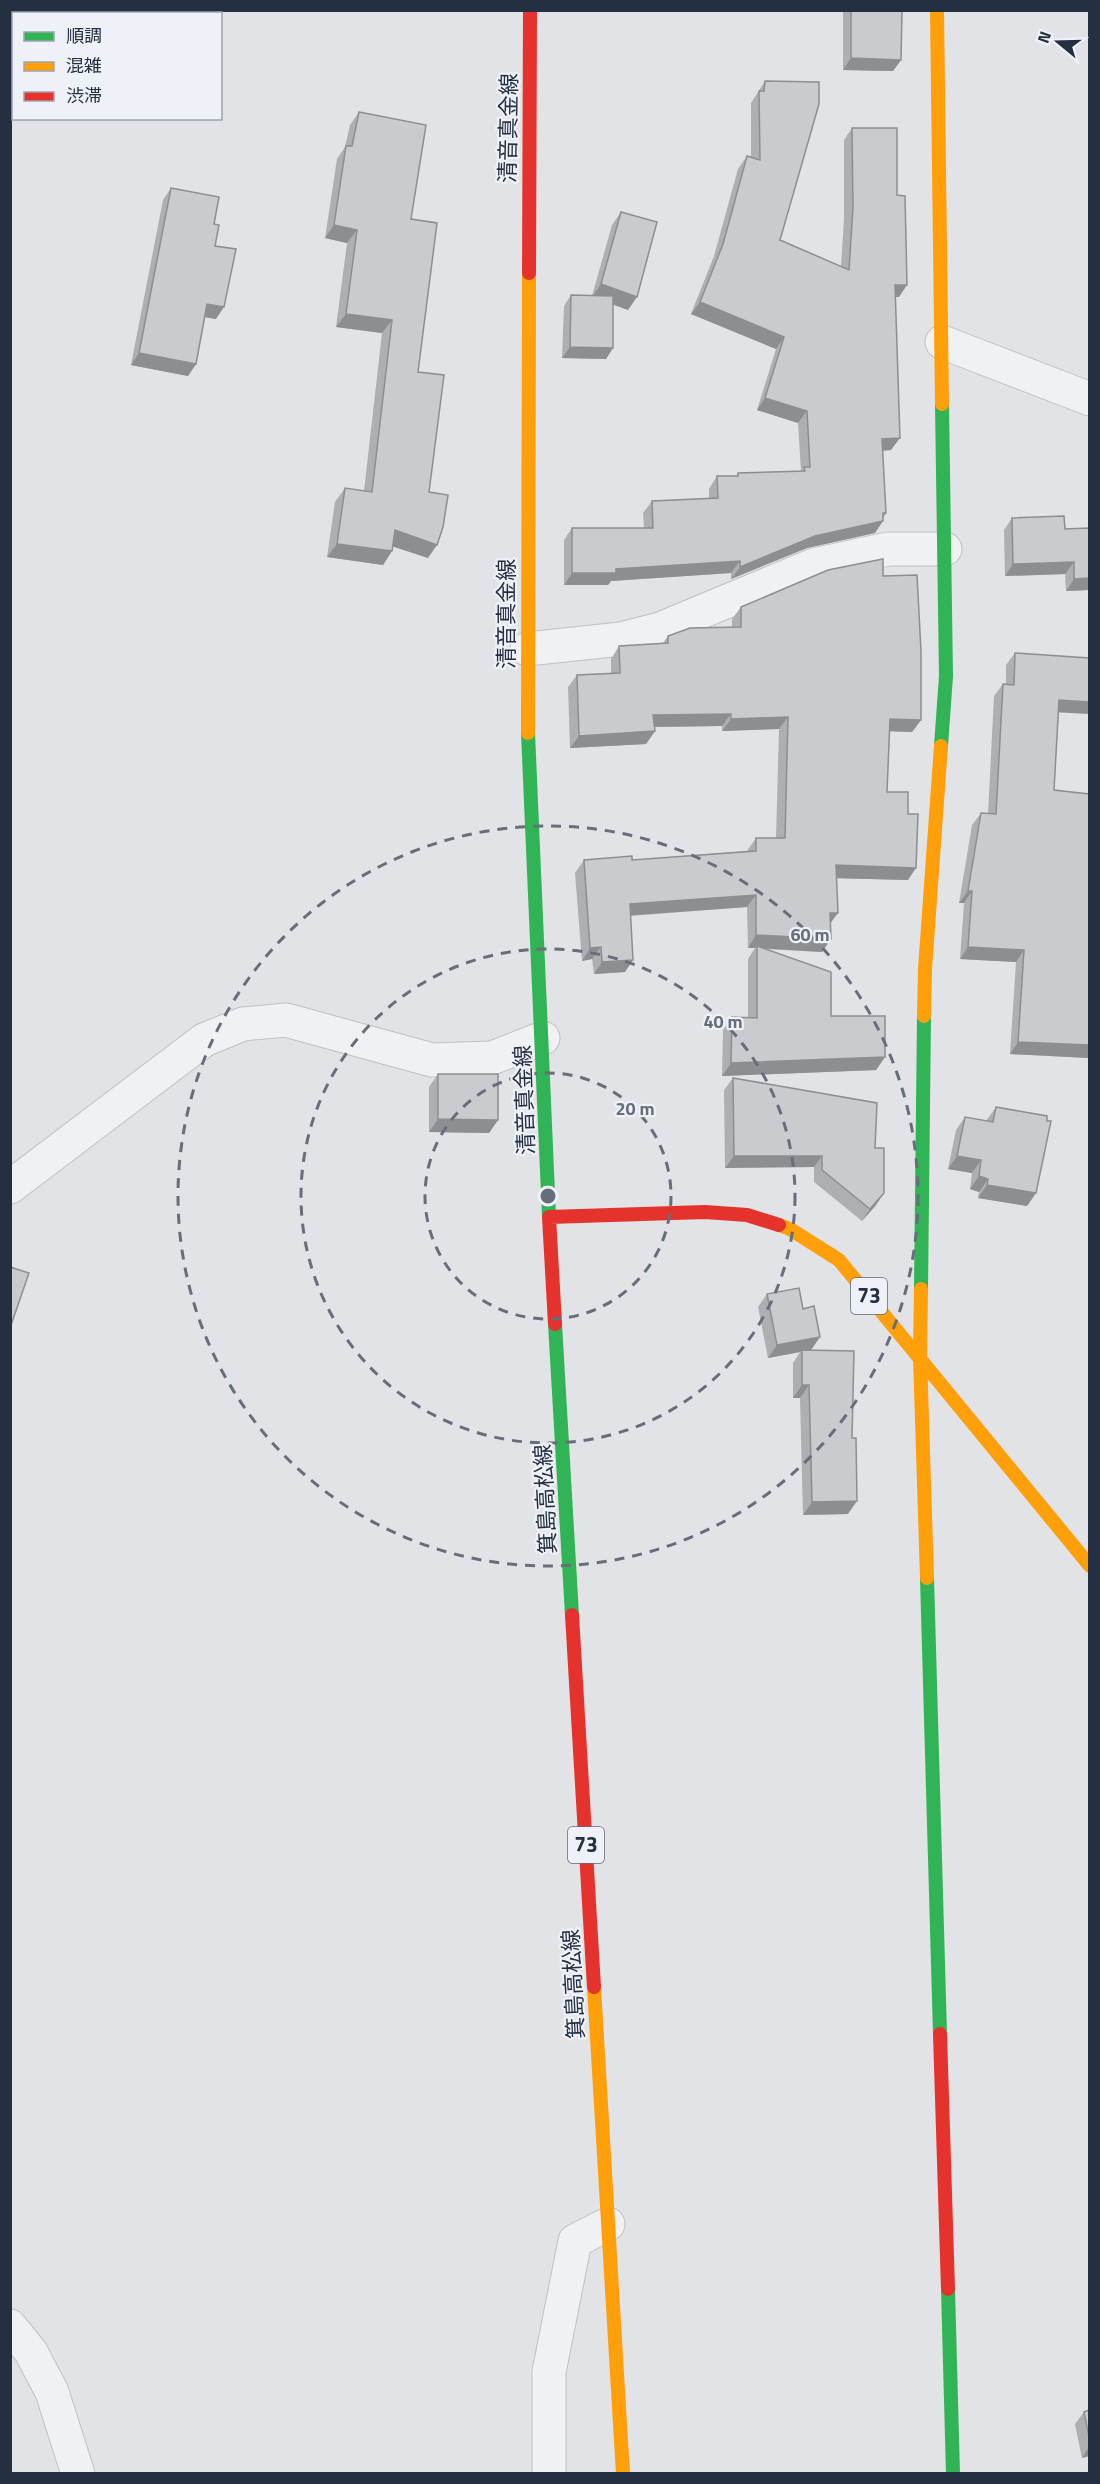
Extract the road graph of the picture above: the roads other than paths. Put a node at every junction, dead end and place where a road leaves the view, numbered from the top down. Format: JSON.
{"nodes":[{"id":1,"x":19,"y":10,"type":"edge"},
{"id":2,"x":530,"y":10,"type":"edge"},
{"id":3,"x":937,"y":10,"type":"edge"},
{"id":4,"x":10,"y":12,"type":"edge"},
{"id":5,"x":942,"y":342,"type":"junction"},
{"id":6,"x":1089,"y":399,"type":"edge"},
{"id":7,"x":945,"y":549,"type":"junction"},
{"id":8,"x":527,"y":649,"type":"junction"},
{"id":9,"x":543,"y":1038,"type":"junction"},
{"id":10,"x":10,"y":1187,"type":"edge"},
{"id":11,"x":549,"y":1217,"type":"junction"},
{"id":12,"x":920,"y":1356,"type":"junction"},
{"id":13,"x":1089,"y":1566,"type":"edge"},
{"id":14,"x":608,"y":2224,"type":"junction"},
{"id":15,"x":10,"y":2326,"type":"edge"},
{"id":16,"x":78,"y":2474,"type":"edge"},
{"id":17,"x":549,"y":2474,"type":"edge"},
{"id":18,"x":623,"y":2474,"type":"edge"},
{"id":19,"x":953,"y":2474,"type":"edge"}],
"edges":[{"from":1,"to":4,"type":"street"},
{"from":2,"to":8,"type":"main road","name":"清音真金線"},
{"from":3,"to":5,"type":"main road"},
{"from":5,"to":6,"type":"street"},
{"from":5,"to":7,"type":"main road"},
{"from":7,"to":8,"type":"street"},
{"from":7,"to":12,"type":"main road"},
{"from":8,"to":9,"type":"main road","name":"清音真金線"},
{"from":9,"to":10,"type":"street"},
{"from":9,"to":11,"type":"main road","name":"清音真金線"},
{"from":11,"to":12,"type":"main road","number":"73"},
{"from":11,"to":14,"type":"main road","name":"箕島高松線","number":"73"},
{"from":12,"to":13,"type":"main road","number":"73"},
{"from":12,"to":19,"type":"main road"},
{"from":14,"to":17,"type":"street"},
{"from":14,"to":18,"type":"main road","name":"箕島高松線","number":"73"},
{"from":15,"to":16,"type":"street"}]}
